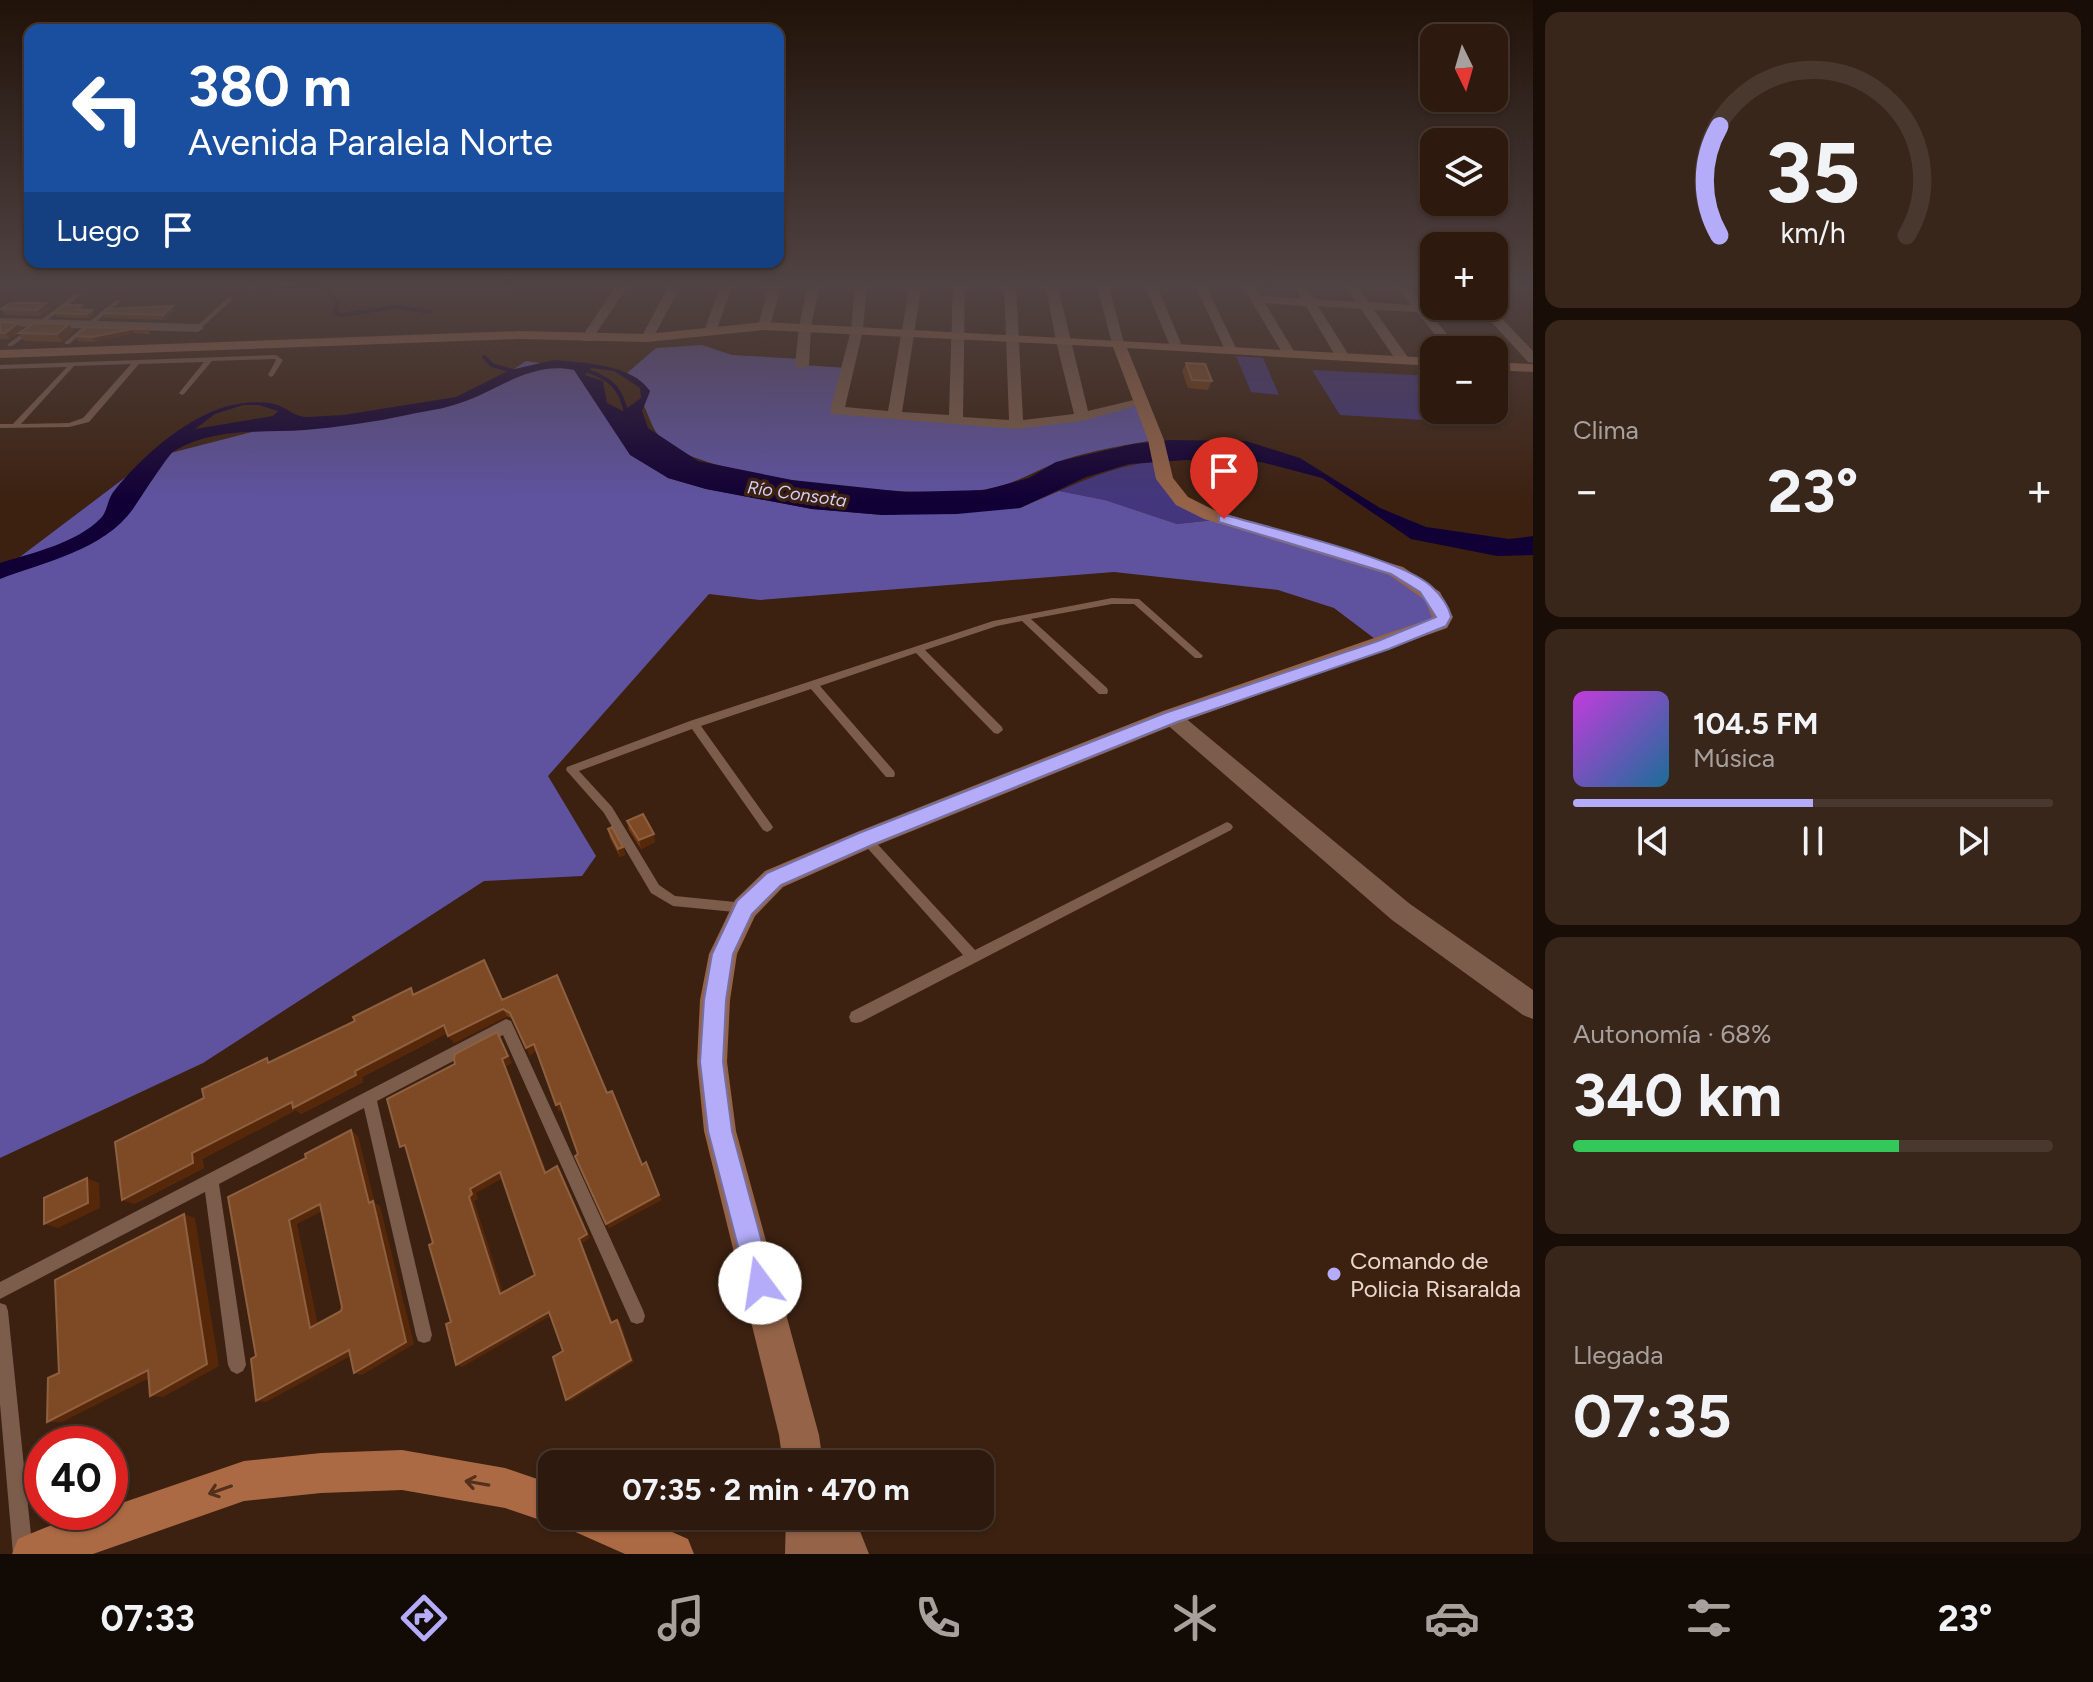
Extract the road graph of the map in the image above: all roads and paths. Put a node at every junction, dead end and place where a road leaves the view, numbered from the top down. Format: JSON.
{"nodes":[{"id":1,"x":803,"y":356,"type":"edge"},
{"id":2,"x":851,"y":356,"type":"edge"},
{"id":3,"x":903,"y":356,"type":"edge"},
{"id":4,"x":959,"y":356,"type":"edge"},
{"id":5,"x":1013,"y":356,"type":"edge"},
{"id":6,"x":1066,"y":356,"type":"edge"},
{"id":7,"x":1123,"y":356,"type":"edge"},
{"id":8,"x":1323,"y":356,"type":"edge"},
{"id":9,"x":1400,"y":356,"type":"edge"},
{"id":10,"x":1343,"y":357,"type":"joint"},
{"id":11,"x":210,"y":359,"type":"junction"},
{"id":12,"x":1403,"y":360,"type":"junction"},
{"id":13,"x":1420,"y":361,"type":"edge"},
{"id":14,"x":137,"y":362,"type":"junction"},
{"id":15,"x":72,"y":365,"type":"junction"},
{"id":16,"x":802,"y":365,"type":"dead end"},
{"id":17,"x":0,"y":367,"type":"edge"},
{"id":18,"x":1508,"y":367,"type":"edge"},
{"id":19,"x":1533,"y":368,"type":"edge"},
{"id":20,"x":271,"y":375,"type":"dead end"},
{"id":21,"x":182,"y":393,"type":"dead end"},
{"id":22,"x":1142,"y":402,"type":"junction"},
{"id":23,"x":894,"y":415,"type":"junction"},
{"id":24,"x":1082,"y":417,"type":"junction"},
{"id":25,"x":956,"y":420,"type":"junction"},
{"id":26,"x":1016,"y":425,"type":"junction"},
{"id":27,"x":0,"y":426,"type":"edge"},
{"id":28,"x":15,"y":426,"type":"junction"},
{"id":29,"x":1025,"y":619,"type":"junction"},
{"id":30,"x":917,"y":648,"type":"junction"},
{"id":31,"x":1198,"y":656,"type":"dead end"},
{"id":32,"x":813,"y":684,"type":"junction"},
{"id":33,"x":1103,"y":691,"type":"dead end"},
{"id":34,"x":1171,"y":717,"type":"junction"},
{"id":35,"x":694,"y":724,"type":"junction"},
{"id":36,"x":998,"y":730,"type":"dead end"},
{"id":37,"x":890,"y":774,"type":"dead end"},
{"id":38,"x":767,"y":827,"type":"dead end"},
{"id":39,"x":1227,"y":827,"type":"dead end"},
{"id":40,"x":866,"y":839,"type":"junction"},
{"id":41,"x":745,"y":908,"type":"junction"},
{"id":42,"x":973,"y":957,"type":"junction"},
{"id":43,"x":1533,"y":1006,"type":"edge"},
{"id":44,"x":856,"y":1017,"type":"dead end"},
{"id":45,"x":369,"y":1097,"type":"junction"},
{"id":46,"x":211,"y":1180,"type":"junction"},
{"id":47,"x":0,"y":1291,"type":"edge"},
{"id":48,"x":0,"y":1311,"type":"edge"},
{"id":49,"x":637,"y":1316,"type":"dead end"},
{"id":50,"x":424,"y":1335,"type":"dead end"},
{"id":51,"x":237,"y":1365,"type":"dead end"},
{"id":52,"x":803,"y":1450,"type":"edge"},
{"id":53,"x":538,"y":1499,"type":"edge"},
{"id":54,"x":619,"y":1530,"type":"edge"},
{"id":55,"x":807,"y":1530,"type":"edge"},
{"id":56,"x":839,"y":1530,"type":"edge"},
{"id":57,"x":23,"y":1554,"type":"edge"},
{"id":58,"x":33,"y":1554,"type":"edge"},
{"id":59,"x":673,"y":1554,"type":"edge"},
{"id":60,"x":806,"y":1554,"type":"edge"},
{"id":61,"x":848,"y":1554,"type":"edge"}],
"edges":[{"from":1,"to":16,"type":"street"},
{"from":2,"to":23,"type":"street"},
{"from":3,"to":23,"type":"street"},
{"from":4,"to":25,"type":"street"},
{"from":5,"to":26,"type":"street"},
{"from":6,"to":24,"type":"street"},
{"from":7,"to":22,"type":"street"},
{"from":8,"to":10,"type":"street"},
{"from":9,"to":12,"type":"street"},
{"from":10,"to":12,"type":"street"},
{"from":11,"to":14,"type":"lane"},
{"from":11,"to":20,"type":"lane"},
{"from":11,"to":21,"type":"lane"},
{"from":12,"to":13,"type":"street"},
{"from":14,"to":15,"type":"lane"},
{"from":14,"to":28,"type":"lane"},
{"from":15,"to":17,"type":"lane"},
{"from":15,"to":28,"type":"lane"},
{"from":18,"to":19,"type":"street"},
{"from":22,"to":24,"type":"street"},
{"from":22,"to":34,"type":"street"},
{"from":23,"to":25,"type":"street"},
{"from":24,"to":26,"type":"street"},
{"from":25,"to":26,"type":"street"},
{"from":27,"to":28,"type":"lane"},
{"from":29,"to":30,"type":"lane"},
{"from":29,"to":31,"type":"lane"},
{"from":29,"to":33,"type":"lane"},
{"from":30,"to":32,"type":"lane"},
{"from":30,"to":36,"type":"lane"},
{"from":32,"to":35,"type":"lane"},
{"from":32,"to":37,"type":"lane"},
{"from":34,"to":40,"type":"street"},
{"from":34,"to":43,"type":"street"},
{"from":35,"to":38,"type":"lane"},
{"from":35,"to":41,"type":"lane"},
{"from":39,"to":42,"type":"lane"},
{"from":40,"to":41,"type":"street"},
{"from":40,"to":42,"type":"lane"},
{"from":41,"to":52,"type":"street"},
{"from":42,"to":44,"type":"lane"},
{"from":45,"to":46,"type":"lane"},
{"from":45,"to":49,"type":"lane"},
{"from":45,"to":50,"type":"lane"},
{"from":46,"to":47,"type":"lane"},
{"from":46,"to":51,"type":"lane"},
{"from":48,"to":57,"type":"lane"},
{"from":53,"to":58,"type":"main road","one_way":true},
{"from":54,"to":59,"type":"main road"},
{"from":55,"to":60,"type":"street"},
{"from":56,"to":61,"type":"street"}]}
